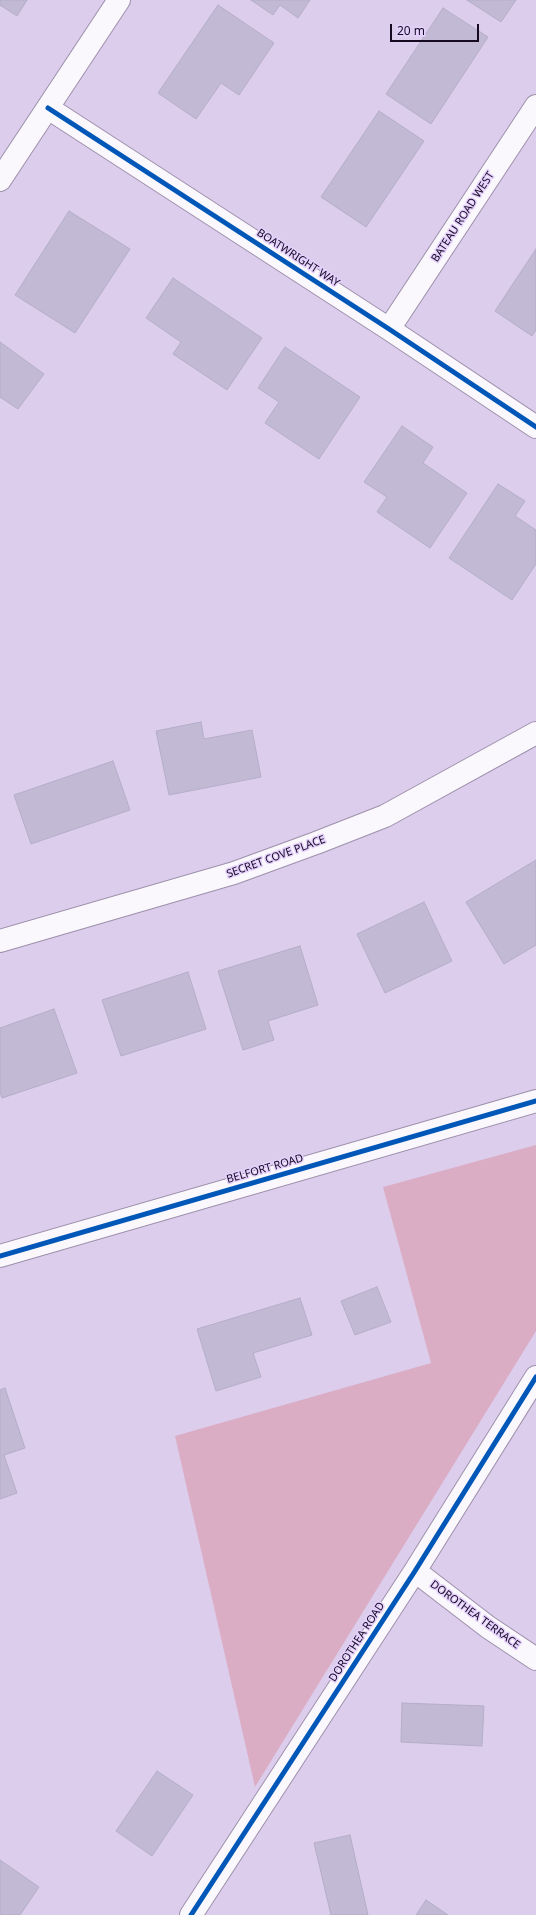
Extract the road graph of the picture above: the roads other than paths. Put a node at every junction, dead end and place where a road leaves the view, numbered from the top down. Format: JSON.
{"nodes":[{"id":1,"x":119,"y":0,"type":"edge"},
{"id":2,"x":536,"y":106,"type":"edge"},
{"id":3,"x":48,"y":108,"type":"junction"},
{"id":4,"x":0,"y":180,"type":"edge"},
{"id":5,"x":389,"y":329,"type":"junction"},
{"id":6,"x":536,"y":427,"type":"edge"},
{"id":7,"x":536,"y":733,"type":"edge"},
{"id":8,"x":0,"y":941,"type":"edge"},
{"id":9,"x":536,"y":1101,"type":"edge"},
{"id":10,"x":0,"y":1256,"type":"edge"},
{"id":11,"x":536,"y":1377,"type":"edge"},
{"id":12,"x":415,"y":1571,"type":"junction"},
{"id":13,"x":536,"y":1659,"type":"edge"},
{"id":14,"x":191,"y":1915,"type":"edge"}],
"edges":[{"from":1,"to":3,"type":"street"},
{"from":2,"to":5,"type":"street","name":"BATEAU ROAD WEST"},
{"from":3,"to":4,"type":"street"},
{"from":3,"to":5,"type":"street","name":"BOATWRIGHT WAY"},
{"from":5,"to":6,"type":"street","name":"BOATWRIGHT WAY"},
{"from":7,"to":8,"type":"street","name":"SECRET COVE PLACE"},
{"from":9,"to":10,"type":"street","name":"BELFORT ROAD"},
{"from":11,"to":12,"type":"street","name":"DOROTHEA ROAD"},
{"from":12,"to":13,"type":"street","name":"DOROTHEA TERRACE"},
{"from":12,"to":14,"type":"street","name":"DOROTHEA ROAD"}]}
